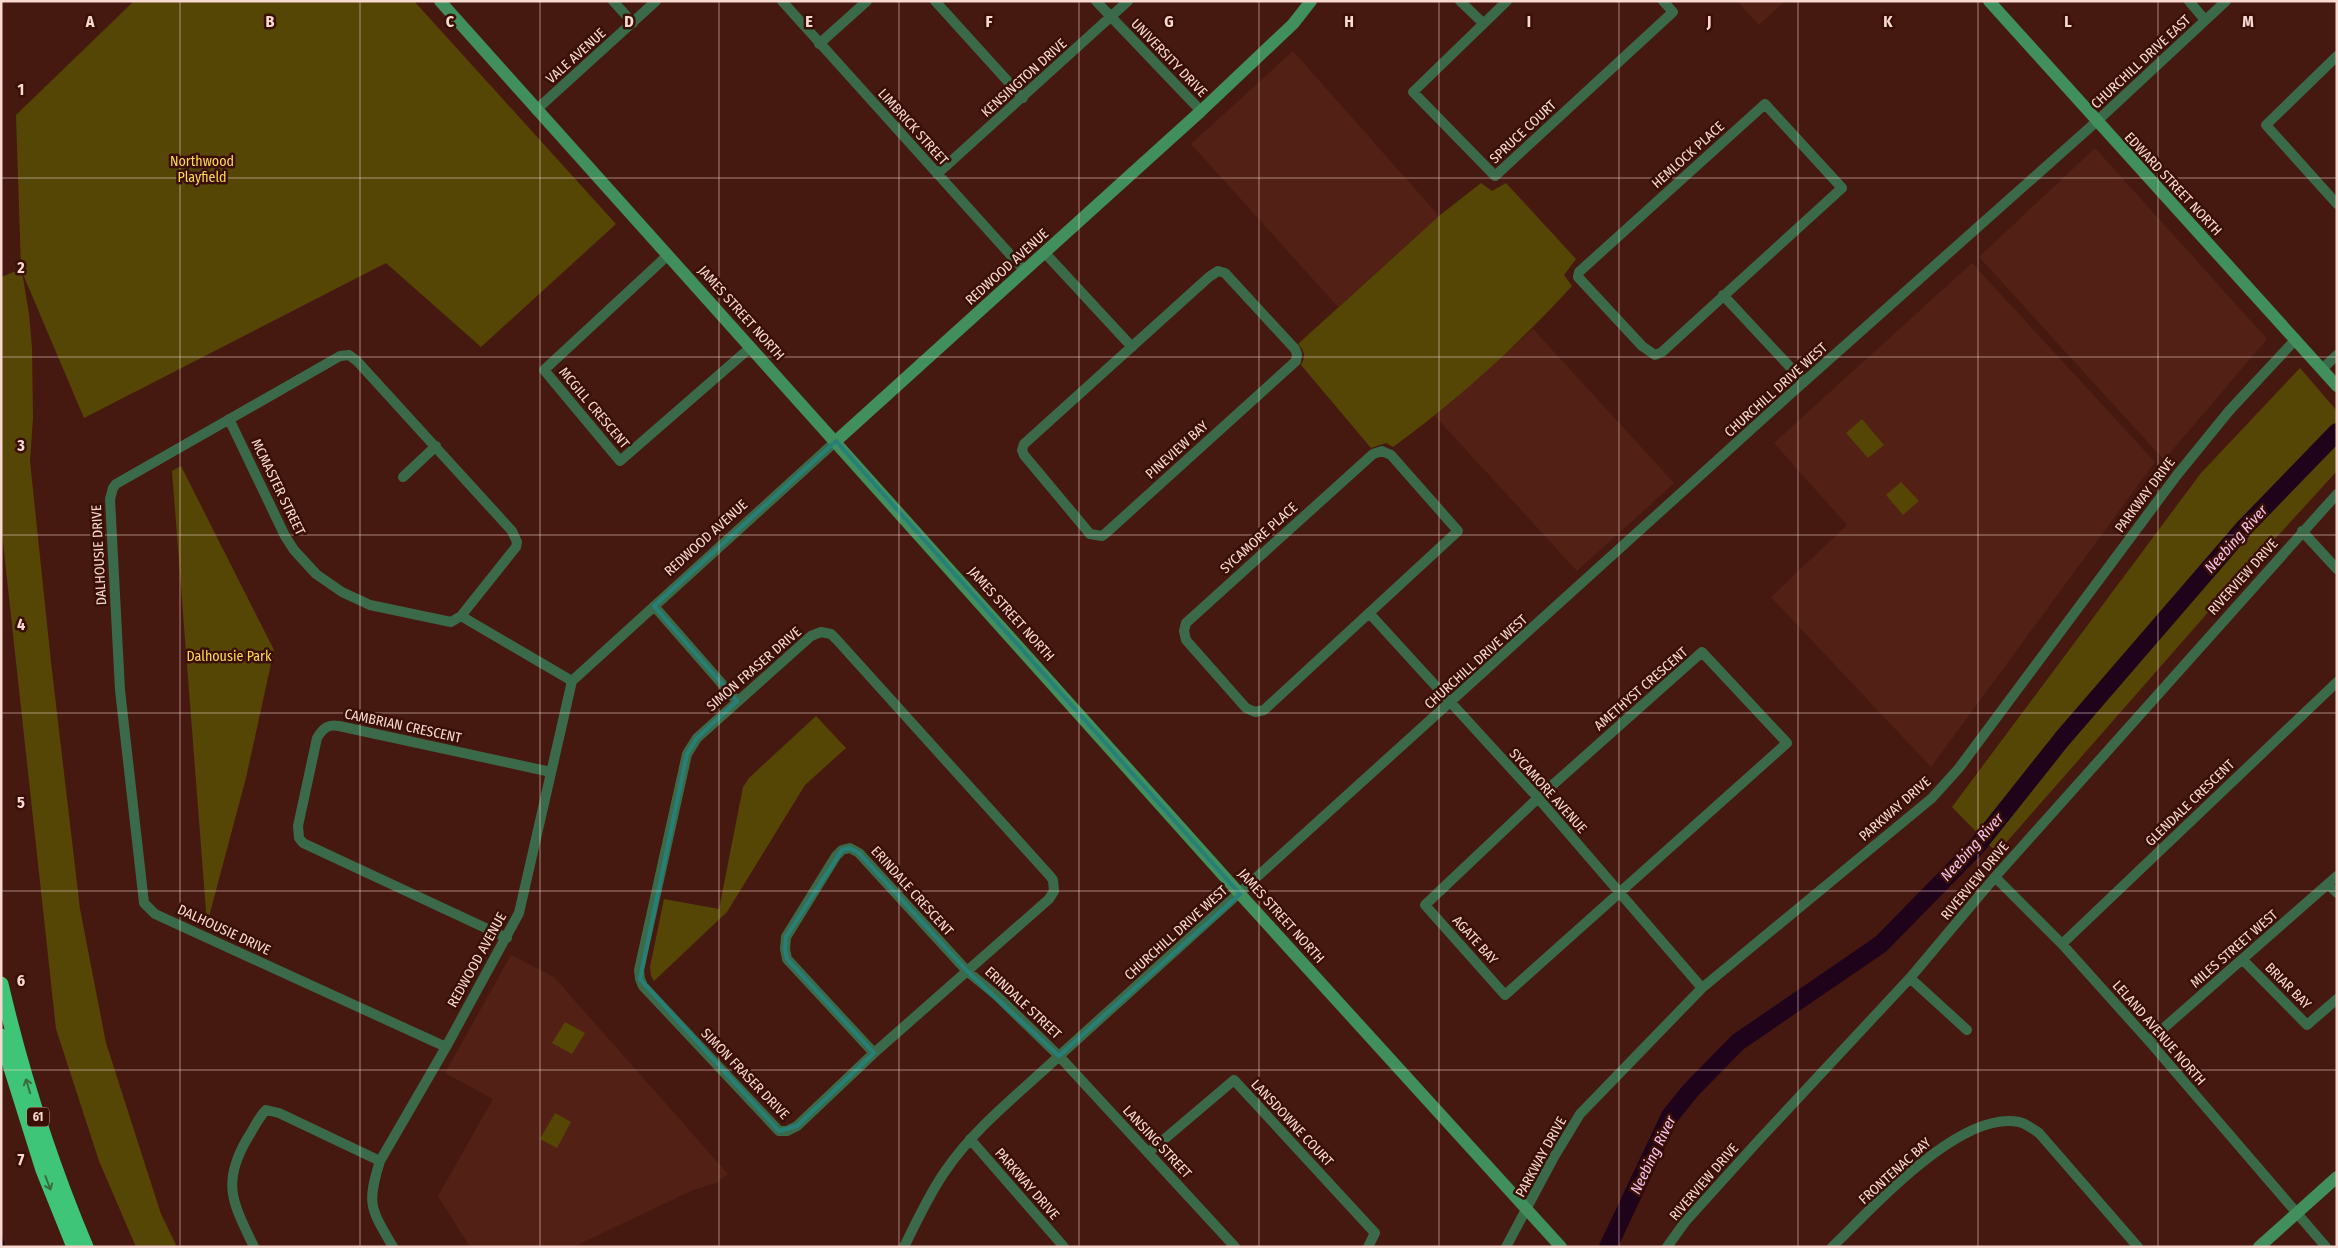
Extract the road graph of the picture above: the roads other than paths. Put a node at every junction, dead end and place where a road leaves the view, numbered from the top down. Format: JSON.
{"nodes":[{"id":1,"x":440,"y":1,"type":"edge"},
{"id":2,"x":613,"y":1,"type":"edge"},
{"id":3,"x":656,"y":1,"type":"edge"},
{"id":4,"x":782,"y":1,"type":"edge"},
{"id":5,"x":867,"y":1,"type":"edge"},
{"id":6,"x":935,"y":1,"type":"edge"},
{"id":7,"x":1096,"y":1,"type":"edge"},
{"id":8,"x":1128,"y":1,"type":"edge"},
{"id":9,"x":1311,"y":1,"type":"edge"},
{"id":10,"x":1460,"y":1,"type":"edge"},
{"id":11,"x":1506,"y":1,"type":"edge"},
{"id":12,"x":1663,"y":1,"type":"edge"},
{"id":13,"x":1989,"y":1,"type":"edge"},
{"id":14,"x":2189,"y":1,"type":"edge"},
{"id":15,"x":2226,"y":1,"type":"edge"},
{"id":16,"x":1111,"y":17,"type":"junction"},
{"id":17,"x":2205,"y":20,"type":"junction"},
{"id":18,"x":633,"y":23,"type":"junction"},
{"id":19,"x":1483,"y":23,"type":"junction"},
{"id":20,"x":819,"y":44,"type":"junction"},
{"id":21,"x":2337,"y":56,"type":"edge"},
{"id":22,"x":1023,"y":98,"type":"junction"},
{"id":23,"x":536,"y":110,"type":"junction"},
{"id":24,"x":1201,"y":111,"type":"junction"},
{"id":25,"x":2096,"y":122,"type":"junction"},
{"id":26,"x":937,"y":174,"type":"junction"},
{"id":27,"x":2337,"y":204,"type":"edge"},
{"id":28,"x":1045,"y":253,"type":"junction"},
{"id":29,"x":668,"y":255,"type":"junction"},
{"id":30,"x":1025,"y":271,"type":"junction"},
{"id":31,"x":1723,"y":295,"type":"junction"},
{"id":32,"x":2296,"y":339,"type":"junction"},
{"id":33,"x":751,"y":347,"type":"junction"},
{"id":34,"x":1132,"y":347,"type":"junction"},
{"id":35,"x":2337,"y":356,"type":"edge"},
{"id":36,"x":2322,"y":369,"type":"junction"},
{"id":37,"x":1804,"y":382,"type":"junction"},
{"id":38,"x":2337,"y":386,"type":"edge"},
{"id":39,"x":229,"y":419,"type":"junction"},
{"id":40,"x":836,"y":441,"type":"junction"},
{"id":41,"x":436,"y":446,"type":"junction"},
{"id":42,"x":403,"y":477,"type":"dead end"},
{"id":43,"x":2337,"y":494,"type":"edge"},
{"id":44,"x":2302,"y":531,"type":"junction"},
{"id":45,"x":2337,"y":569,"type":"edge"},
{"id":46,"x":654,"y":606,"type":"junction"},
{"id":47,"x":1370,"y":614,"type":"junction"},
{"id":48,"x":461,"y":616,"type":"junction"},
{"id":49,"x":572,"y":681,"type":"junction"},
{"id":50,"x":2337,"y":682,"type":"edge"},
{"id":51,"x":737,"y":701,"type":"junction"},
{"id":52,"x":1451,"y":704,"type":"junction"},
{"id":53,"x":551,"y":772,"type":"junction"},
{"id":54,"x":1538,"y":798,"type":"junction"},
{"id":55,"x":2337,"y":876,"type":"edge"},
{"id":56,"x":1995,"y":877,"type":"junction"},
{"id":57,"x":2328,"y":884,"type":"junction"},
{"id":58,"x":1618,"y":892,"type":"junction"},
{"id":59,"x":2337,"y":893,"type":"edge"},
{"id":60,"x":1240,"y":894,"type":"junction"},
{"id":61,"x":507,"y":938,"type":"junction"},
{"id":62,"x":2062,"y":944,"type":"junction"},
{"id":63,"x":2243,"y":960,"type":"junction"},
{"id":64,"x":967,"y":971,"type":"junction"},
{"id":65,"x":1910,"y":978,"type":"junction"},
{"id":66,"x":1,"y":984,"type":"edge"},
{"id":67,"x":1702,"y":988,"type":"junction"},
{"id":68,"x":2337,"y":999,"type":"edge"},
{"id":69,"x":1967,"y":1030,"type":"dead end"},
{"id":70,"x":1,"y":1036,"type":"edge"},
{"id":71,"x":2149,"y":1041,"type":"junction"},
{"id":72,"x":446,"y":1047,"type":"junction"},
{"id":73,"x":874,"y":1053,"type":"junction"},
{"id":74,"x":1059,"y":1056,"type":"junction"},
{"id":75,"x":970,"y":1140,"type":"junction"},
{"id":76,"x":1148,"y":1153,"type":"junction"},
{"id":77,"x":380,"y":1161,"type":"junction"},
{"id":78,"x":2337,"y":1177,"type":"edge"},
{"id":79,"x":1528,"y":1210,"type":"junction"},
{"id":80,"x":2296,"y":1214,"type":"junction"},
{"id":81,"x":1054,"y":1243,"type":"edge"},
{"id":82,"x":1560,"y":1246,"type":"edge"},
{"id":83,"x":74,"y":1247,"type":"edge"},
{"id":84,"x":86,"y":1247,"type":"edge"},
{"id":85,"x":254,"y":1247,"type":"edge"},
{"id":86,"x":393,"y":1247,"type":"edge"},
{"id":87,"x":904,"y":1247,"type":"edge"},
{"id":88,"x":1064,"y":1247,"type":"edge"},
{"id":89,"x":1235,"y":1247,"type":"edge"},
{"id":90,"x":1368,"y":1247,"type":"edge"},
{"id":91,"x":1506,"y":1247,"type":"edge"},
{"id":92,"x":1667,"y":1247,"type":"edge"},
{"id":93,"x":1832,"y":1247,"type":"edge"},
{"id":94,"x":2138,"y":1247,"type":"edge"},
{"id":95,"x":2259,"y":1247,"type":"edge"},
{"id":96,"x":2326,"y":1247,"type":"edge"}],
"edges":[{"from":1,"to":23,"type":"street","name":"JAMES STREET NORTH"},
{"from":2,"to":18,"type":"street"},
{"from":3,"to":18,"type":"street","name":"VALE AVENUE"},
{"from":4,"to":20,"type":"street","name":"LIMBRICK STREET"},
{"from":5,"to":20,"type":"street"},
{"from":6,"to":22,"type":"street"},
{"from":7,"to":16,"type":"street","name":"UNIVERSITY DRIVE"},
{"from":8,"to":16,"type":"street","name":"KENSINGTON DRIVE"},
{"from":9,"to":24,"type":"street","name":"REDWOOD AVENUE"},
{"from":10,"to":19,"type":"street"},
{"from":11,"to":19,"type":"street","name":"SPRUCE COURT"},
{"from":12,"to":19,"type":"street","name":"SPRUCE COURT"},
{"from":13,"to":25,"type":"street","name":"EDWARD STREET NORTH"},
{"from":14,"to":17,"type":"street"},
{"from":15,"to":17,"type":"street","name":"CHURCHILL DRIVE EAST"},
{"from":16,"to":22,"type":"street","name":"KENSINGTON DRIVE"},
{"from":16,"to":24,"type":"street","name":"UNIVERSITY DRIVE"},
{"from":17,"to":25,"type":"street","name":"CHURCHILL DRIVE EAST"},
{"from":18,"to":23,"type":"street","name":"VALE AVENUE"},
{"from":20,"to":26,"type":"street","name":"LIMBRICK STREET"},
{"from":21,"to":27,"type":"street"},
{"from":22,"to":26,"type":"street","name":"KENSINGTON DRIVE"},
{"from":23,"to":29,"type":"street","name":"JAMES STREET NORTH"},
{"from":24,"to":28,"type":"street","name":"REDWOOD AVENUE"},
{"from":25,"to":32,"type":"street","name":"EDWARD STREET NORTH"},
{"from":25,"to":37,"type":"street","name":"CHURCHILL DRIVE WEST"},
{"from":26,"to":30,"type":"street","name":"LIMBRICK STREET"},
{"from":28,"to":30,"type":"street","name":"REDWOOD AVENUE"},
{"from":28,"to":34,"type":"street"},
{"from":29,"to":33,"type":"street","name":"JAMES STREET NORTH"},
{"from":29,"to":33,"type":"street","name":"MCGILL CRESCENT"},
{"from":30,"to":40,"type":"street","name":"REDWOOD AVENUE"},
{"from":31,"to":31,"type":"street","name":"HEMLOCK PLACE"},
{"from":31,"to":37,"type":"street"},
{"from":32,"to":36,"type":"street","name":"EDWARD STREET NORTH"},
{"from":32,"to":67,"type":"street","name":"PARKWAY DRIVE"},
{"from":33,"to":40,"type":"street","name":"JAMES STREET NORTH"},
{"from":34,"to":34,"type":"street","name":"PINEVIEW BAY"},
{"from":35,"to":36,"type":"street"},
{"from":36,"to":38,"type":"street","name":"EDWARD STREET NORTH"},
{"from":37,"to":52,"type":"street","name":"CHURCHILL DRIVE WEST"},
{"from":39,"to":41,"type":"street","name":"DALHOUSIE DRIVE"},
{"from":39,"to":48,"type":"street","name":"MCMASTER STREET"},
{"from":39,"to":72,"type":"street","name":"DALHOUSIE DRIVE"},
{"from":40,"to":46,"type":"street","name":"REDWOOD AVENUE"},
{"from":40,"to":60,"type":"street","name":"JAMES STREET NORTH"},
{"from":41,"to":42,"type":"street"},
{"from":41,"to":48,"type":"street","name":"DALHOUSIE DRIVE"},
{"from":43,"to":44,"type":"street","name":"RIVERVIEW DRIVE"},
{"from":44,"to":45,"type":"street"},
{"from":44,"to":56,"type":"street","name":"RIVERVIEW DRIVE"},
{"from":46,"to":49,"type":"street","name":"REDWOOD AVENUE"},
{"from":46,"to":51,"type":"street"},
{"from":47,"to":47,"type":"street","name":"SYCAMORE PLACE"},
{"from":47,"to":52,"type":"street","name":"SYCAMORE AVENUE"},
{"from":48,"to":49,"type":"street"},
{"from":49,"to":53,"type":"street","name":"REDWOOD AVENUE"},
{"from":50,"to":62,"type":"street","name":"GLENDALE CRESCENT"},
{"from":51,"to":64,"type":"street","name":"SIMON FRASER DRIVE"},
{"from":51,"to":73,"type":"street","name":"SIMON FRASER DRIVE"},
{"from":52,"to":54,"type":"street","name":"SYCAMORE AVENUE"},
{"from":52,"to":60,"type":"street","name":"CHURCHILL DRIVE WEST"},
{"from":53,"to":61,"type":"street","name":"REDWOOD AVENUE"},
{"from":53,"to":61,"type":"street","name":"CAMBRIAN CRESCENT"},
{"from":54,"to":58,"type":"street","name":"SYCAMORE AVENUE"},
{"from":54,"to":58,"type":"street","name":"AGATE BAY"},
{"from":54,"to":58,"type":"street","name":"AMETHYST CRESCENT"},
{"from":55,"to":57,"type":"street","name":"MILES STREET WEST"},
{"from":56,"to":62,"type":"street","name":"LELAND AVENUE NORTH"},
{"from":56,"to":65,"type":"street","name":"RIVERVIEW DRIVE"},
{"from":57,"to":59,"type":"street"},
{"from":57,"to":63,"type":"street","name":"MILES STREET WEST"},
{"from":58,"to":67,"type":"street","name":"SYCAMORE AVENUE"},
{"from":60,"to":74,"type":"street","name":"CHURCHILL DRIVE WEST"},
{"from":60,"to":79,"type":"street","name":"JAMES STREET NORTH"},
{"from":61,"to":72,"type":"street","name":"REDWOOD AVENUE"},
{"from":62,"to":71,"type":"street","name":"LELAND AVENUE NORTH"},
{"from":63,"to":68,"type":"street","name":"BRIAR BAY"},
{"from":63,"to":71,"type":"street","name":"MILES STREET WEST"},
{"from":64,"to":73,"type":"street","name":"SIMON FRASER DRIVE"},
{"from":64,"to":73,"type":"street","name":"ERINDALE CRESCENT"},
{"from":64,"to":74,"type":"street","name":"ERINDALE STREET"},
{"from":65,"to":69,"type":"street"},
{"from":65,"to":92,"type":"street","name":"RIVERVIEW DRIVE"},
{"from":84,"to":66,"type":"highway","number":"61","one_way":true},
{"from":67,"to":79,"type":"street","name":"PARKWAY DRIVE"},
{"from":70,"to":83,"type":"highway","number":"61","one_way":true},
{"from":71,"to":80,"type":"street","name":"LELAND AVENUE NORTH"},
{"from":72,"to":77,"type":"street","name":"REDWOOD AVENUE"},
{"from":74,"to":75,"type":"street","name":"CHURCHILL DRIVE WEST"},
{"from":74,"to":76,"type":"street","name":"LANSING STREET"},
{"from":75,"to":81,"type":"street","name":"PARKWAY DRIVE"},
{"from":75,"to":87,"type":"street","name":"CHURCHILL DRIVE WEST"},
{"from":76,"to":89,"type":"street","name":"LANSING STREET"},
{"from":76,"to":90,"type":"street","name":"LANSDOWNE COURT"},
{"from":77,"to":85,"type":"street"},
{"from":77,"to":86,"type":"street","name":"REDWOOD AVENUE"},
{"from":78,"to":80,"type":"street"},
{"from":79,"to":82,"type":"street","name":"JAMES STREET NORTH"},
{"from":79,"to":91,"type":"street","name":"PARKWAY DRIVE"},
{"from":80,"to":95,"type":"street"},
{"from":80,"to":96,"type":"street","name":"LELAND AVENUE NORTH"},
{"from":81,"to":88,"type":"street","name":"PARKWAY DRIVE"},
{"from":93,"to":94,"type":"street","name":"FRONTENAC BAY"}]}
